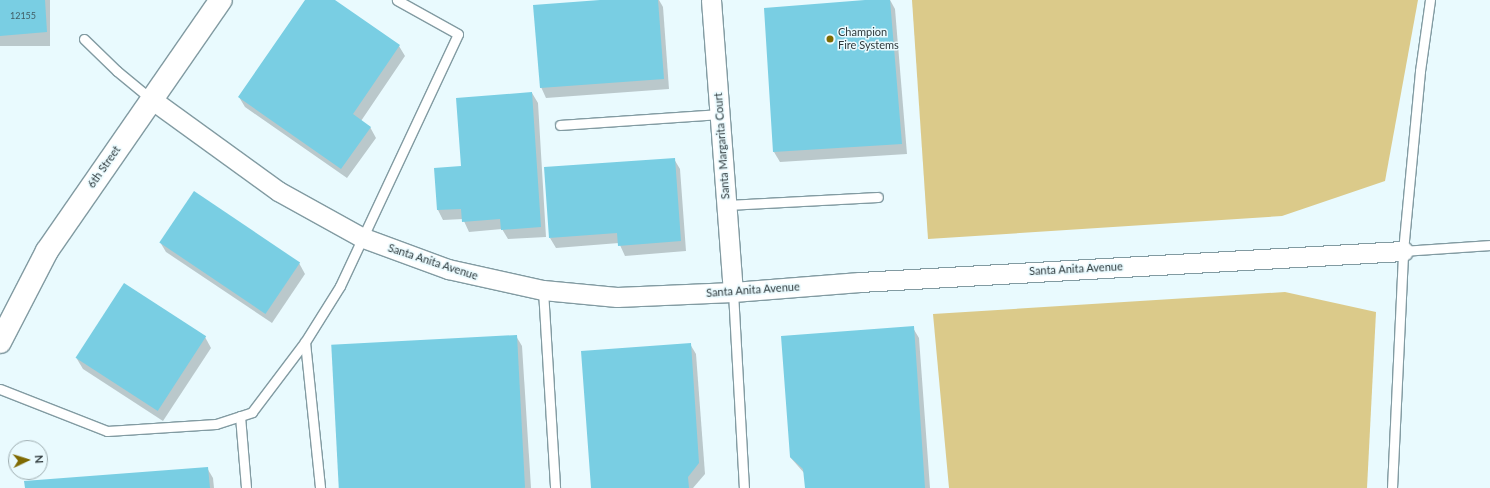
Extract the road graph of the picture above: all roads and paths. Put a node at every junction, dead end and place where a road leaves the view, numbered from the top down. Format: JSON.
{"nodes":[{"id":1,"x":221,"y":0,"type":"edge"},
{"id":2,"x":397,"y":0,"type":"edge"},
{"id":3,"x":711,"y":0,"type":"edge"},
{"id":4,"x":1430,"y":0,"type":"edge"},
{"id":5,"x":84,"y":39,"type":"dead end"},
{"id":6,"x":152,"y":99,"type":"junction"},
{"id":7,"x":720,"y":114,"type":"junction"},
{"id":8,"x":560,"y":125,"type":"dead end"},
{"id":9,"x":878,"y":197,"type":"dead end"},
{"id":10,"x":727,"y":205,"type":"junction"},
{"id":11,"x":361,"y":237,"type":"junction"},
{"id":12,"x":1490,"y":245,"type":"edge"},
{"id":13,"x":1403,"y":251,"type":"junction"},
{"id":14,"x":543,"y":290,"type":"junction"},
{"id":15,"x":733,"y":292,"type":"junction"},
{"id":16,"x":0,"y":342,"type":"edge"},
{"id":17,"x":305,"y":342,"type":"junction"},
{"id":18,"x":0,"y":389,"type":"edge"},
{"id":19,"x":240,"y":416,"type":"junction"},
{"id":20,"x":246,"y":488,"type":"edge"},
{"id":21,"x":320,"y":488,"type":"edge"},
{"id":22,"x":555,"y":488,"type":"edge"},
{"id":23,"x":744,"y":488,"type":"edge"},
{"id":24,"x":1392,"y":488,"type":"edge"}],
"edges":[{"from":1,"to":6,"type":"street","name":"6th Street"},
{"from":2,"to":11,"type":"lane"},
{"from":3,"to":7,"type":"street","name":"Santa Margarita Court"},
{"from":4,"to":13,"type":"lane"},
{"from":5,"to":6,"type":"lane"},
{"from":6,"to":11,"type":"street","name":"Santa Anita Avenue"},
{"from":6,"to":16,"type":"street","name":"6th Street"},
{"from":7,"to":8,"type":"lane"},
{"from":7,"to":10,"type":"street","name":"Santa Margarita Court"},
{"from":9,"to":10,"type":"lane"},
{"from":10,"to":15,"type":"street","name":"Santa Margarita Court"},
{"from":11,"to":14,"type":"street","name":"Santa Anita Avenue"},
{"from":11,"to":17,"type":"lane"},
{"from":12,"to":13,"type":"lane"},
{"from":13,"to":15,"type":"street","name":"Santa Anita Avenue"},
{"from":13,"to":24,"type":"lane"},
{"from":14,"to":15,"type":"street","name":"Santa Anita Avenue"},
{"from":14,"to":22,"type":"lane"},
{"from":15,"to":23,"type":"lane"},
{"from":17,"to":19,"type":"lane"},
{"from":17,"to":21,"type":"lane"},
{"from":18,"to":19,"type":"lane"},
{"from":19,"to":20,"type":"lane"}]}
